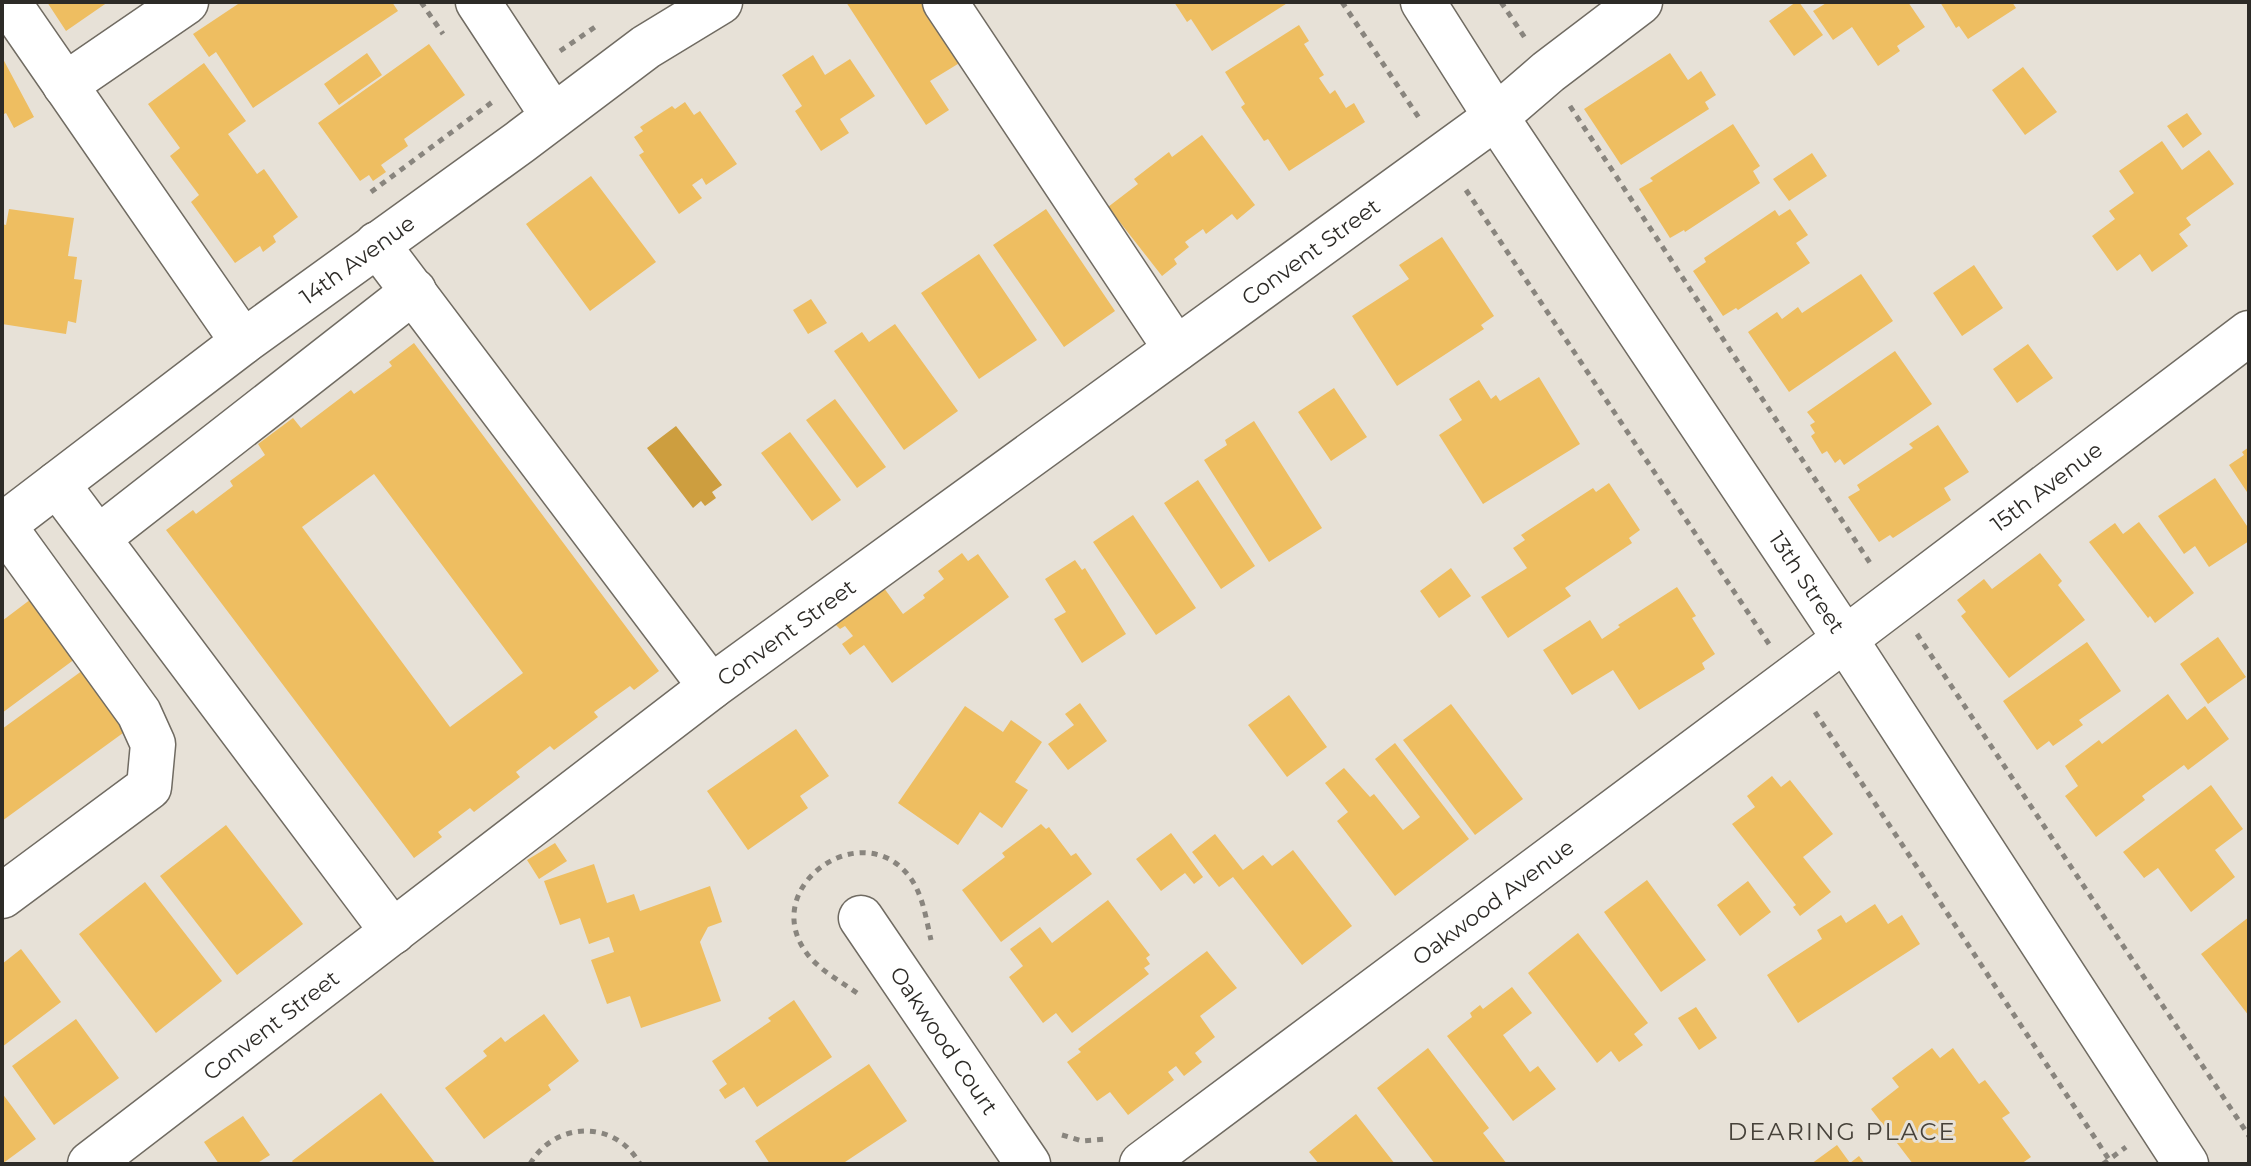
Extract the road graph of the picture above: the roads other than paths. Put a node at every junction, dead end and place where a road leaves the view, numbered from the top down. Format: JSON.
{"nodes":[{"id":1,"x":8,"y":2,"type":"edge"},
{"id":2,"x":186,"y":2,"type":"edge"},
{"id":3,"x":478,"y":2,"type":"edge"},
{"id":4,"x":720,"y":2,"type":"edge"},
{"id":5,"x":945,"y":2,"type":"edge"},
{"id":6,"x":1423,"y":2,"type":"edge"},
{"id":7,"x":1640,"y":2,"type":"edge"},
{"id":8,"x":65,"y":85,"type":"junction"},
{"id":9,"x":553,"y":116,"type":"junction"},
{"id":10,"x":1496,"y":117,"type":"junction"},
{"id":11,"x":377,"y":244,"type":"junction"},
{"id":12,"x":414,"y":291,"type":"junction"},
{"id":13,"x":2249,"y":333,"type":"edge"},
{"id":14,"x":243,"y":342,"type":"junction"},
{"id":15,"x":1176,"y":349,"type":"junction"},
{"id":16,"x":57,"y":484,"type":"junction"},
{"id":17,"x":3,"y":525,"type":"edge"},
{"id":18,"x":98,"y":538,"type":"junction"},
{"id":19,"x":1845,"y":639,"type":"junction"},
{"id":20,"x":711,"y":687,"type":"junction"},
{"id":21,"x":2,"y":896,"type":"edge"},
{"id":22,"x":861,"y":918,"type":"dead end"},
{"id":23,"x":393,"y":932,"type":"junction"},
{"id":24,"x":1040,"y":1147,"type":"edge"},
{"id":25,"x":1130,"y":1149,"type":"edge"},
{"id":26,"x":90,"y":1164,"type":"edge"},
{"id":27,"x":2186,"y":1164,"type":"edge"}],
"edges":[{"from":1,"to":8,"type":"street"},
{"from":2,"to":8,"type":"street"},
{"from":3,"to":9,"type":"street"},
{"from":4,"to":9,"type":"street","name":"14th Avenue"},
{"from":5,"to":15,"type":"street"},
{"from":6,"to":10,"type":"street","name":"13th Street"},
{"from":7,"to":10,"type":"street"},
{"from":8,"to":14,"type":"street"},
{"from":9,"to":11,"type":"street","name":"14th Avenue"},
{"from":10,"to":15,"type":"street","name":"Convent Street"},
{"from":10,"to":19,"type":"street","name":"13th Street"},
{"from":11,"to":12,"type":"street"},
{"from":11,"to":14,"type":"street","name":"14th Avenue"},
{"from":12,"to":18,"type":"street"},
{"from":12,"to":20,"type":"street"},
{"from":13,"to":19,"type":"street","name":"15th Avenue"},
{"from":14,"to":16,"type":"street","name":"14th Avenue"},
{"from":15,"to":20,"type":"street","name":"Convent Street"},
{"from":16,"to":17,"type":"street","name":"14th Avenue"},
{"from":16,"to":18,"type":"street"},
{"from":17,"to":21,"type":"street"},
{"from":18,"to":23,"type":"street"},
{"from":19,"to":25,"type":"street","name":"Oakwood Avenue"},
{"from":19,"to":27,"type":"street","name":"13th Street"},
{"from":20,"to":23,"type":"street","name":"Convent Street"},
{"from":22,"to":24,"type":"street","name":"Oakwood Court"},
{"from":23,"to":26,"type":"street","name":"Convent Street"}]}
